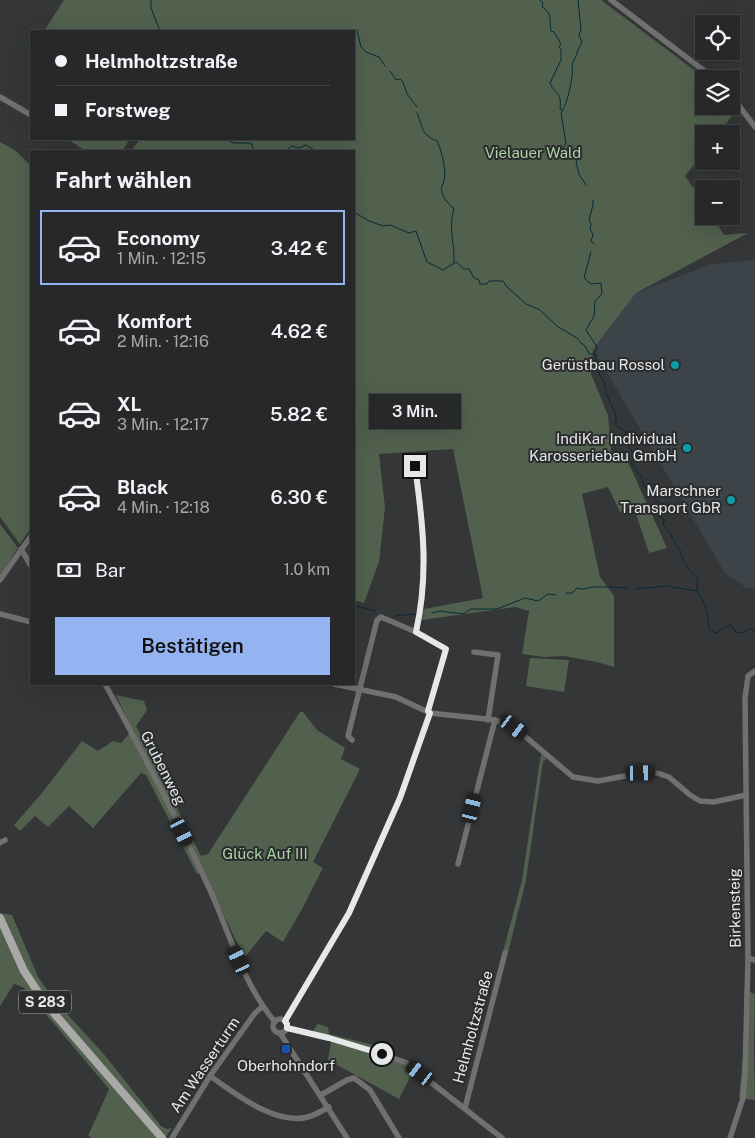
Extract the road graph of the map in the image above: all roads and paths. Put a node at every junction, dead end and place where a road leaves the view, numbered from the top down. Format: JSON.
{"nodes":[{"id":1,"x":611,"y":0,"type":"edge"},
{"id":2,"x":703,"y":70,"type":"edge"},
{"id":3,"x":0,"y":97,"type":"edge"},
{"id":4,"x":740,"y":107,"type":"edge"},
{"id":5,"x":30,"y":114,"type":"edge"},
{"id":6,"x":755,"y":127,"type":"edge"},
{"id":7,"x":415,"y":466,"type":"dead end"},
{"id":8,"x":30,"y":537,"type":"edge"},
{"id":9,"x":21,"y":549,"type":"junction"},
{"id":10,"x":30,"y":564,"type":"edge"},
{"id":11,"x":0,"y":580,"type":"edge"},
{"id":12,"x":0,"y":614,"type":"edge"},
{"id":13,"x":30,"y":622,"type":"edge"},
{"id":14,"x":416,"y":632,"type":"junction"},
{"id":15,"x":474,"y":652,"type":"dead end"},
{"id":16,"x":755,"y":671,"type":"edge"},
{"id":17,"x":106,"y":685,"type":"edge"},
{"id":18,"x":338,"y":685,"type":"edge"},
{"id":19,"x":360,"y":690,"type":"junction"},
{"id":20,"x":429,"y":712,"type":"junction"},
{"id":21,"x":491,"y":720,"type":"junction"},
{"id":22,"x":352,"y":740,"type":"dead end"},
{"id":23,"x":746,"y":795,"type":"junction"},
{"id":24,"x":458,"y":864,"type":"dead end"},
{"id":25,"x":1,"y":921,"type":"edge"},
{"id":26,"x":505,"y":953,"type":"dead end"},
{"id":27,"x":748,"y":958,"type":"junction"},
{"id":28,"x":755,"y":960,"type":"edge"},
{"id":29,"x":262,"y":1007,"type":"junction"},
{"id":30,"x":285,"y":1021,"type":"junction"},
{"id":31,"x":275,"y":1022,"type":"junction"},
{"id":32,"x":287,"y":1028,"type":"junction"},
{"id":33,"x":280,"y":1033,"type":"junction"},
{"id":34,"x":210,"y":1076,"type":"junction"},
{"id":35,"x":321,"y":1095,"type":"junction"},
{"id":36,"x":329,"y":1107,"type":"junction"},
{"id":37,"x":465,"y":1108,"type":"junction"},
{"id":38,"x":162,"y":1138,"type":"edge"},
{"id":39,"x":172,"y":1138,"type":"edge"},
{"id":40,"x":347,"y":1138,"type":"edge"},
{"id":41,"x":399,"y":1138,"type":"edge"},
{"id":42,"x":502,"y":1138,"type":"edge"},
{"id":43,"x":730,"y":1138,"type":"edge"}],
"edges":[{"from":1,"to":2,"type":"street"},
{"from":3,"to":5,"type":"street"},
{"from":4,"to":6,"type":"street"},
{"from":7,"to":14,"type":"street"},
{"from":8,"to":9,"type":"street"},
{"from":9,"to":10,"type":"street"},
{"from":9,"to":11,"type":"street"},
{"from":12,"to":13,"type":"street"},
{"from":14,"to":19,"type":"street"},
{"from":14,"to":20,"type":"street"},
{"from":15,"to":21,"type":"street"},
{"from":16,"to":23,"type":"street","name":"Birkensteig"},
{"from":17,"to":29,"type":"street","name":"Grubenweg"},
{"from":18,"to":19,"type":"street"},
{"from":19,"to":20,"type":"street"},
{"from":19,"to":22,"type":"street"},
{"from":20,"to":21,"type":"street"},
{"from":20,"to":30,"type":"street"},
{"from":21,"to":23,"type":"street"},
{"from":21,"to":24,"type":"street"},
{"from":23,"to":27,"type":"street","name":"Birkensteig"},
{"from":25,"to":38,"type":"main road","number":"S 283"},
{"from":26,"to":37,"type":"street","name":"Helmholtzstraße"},
{"from":27,"to":28,"type":"street"},
{"from":27,"to":43,"type":"street","name":"Birkensteig"},
{"from":29,"to":31,"type":"street","name":"Grubenweg"},
{"from":29,"to":34,"type":"street","name":"Am Wasserturm"},
{"from":30,"to":31,"type":"street"},
{"from":30,"to":32,"type":"street"},
{"from":31,"to":33,"type":"street"},
{"from":32,"to":33,"type":"street"},
{"from":32,"to":37,"type":"street","name":"Helmholtzstraße"},
{"from":33,"to":35,"type":"street"},
{"from":34,"to":36,"type":"street"},
{"from":34,"to":39,"type":"street","name":"Am Wasserturm"},
{"from":35,"to":36,"type":"street"},
{"from":35,"to":41,"type":"street"},
{"from":36,"to":40,"type":"street"},
{"from":37,"to":42,"type":"street","name":"Helmholtzstraße"}]}
